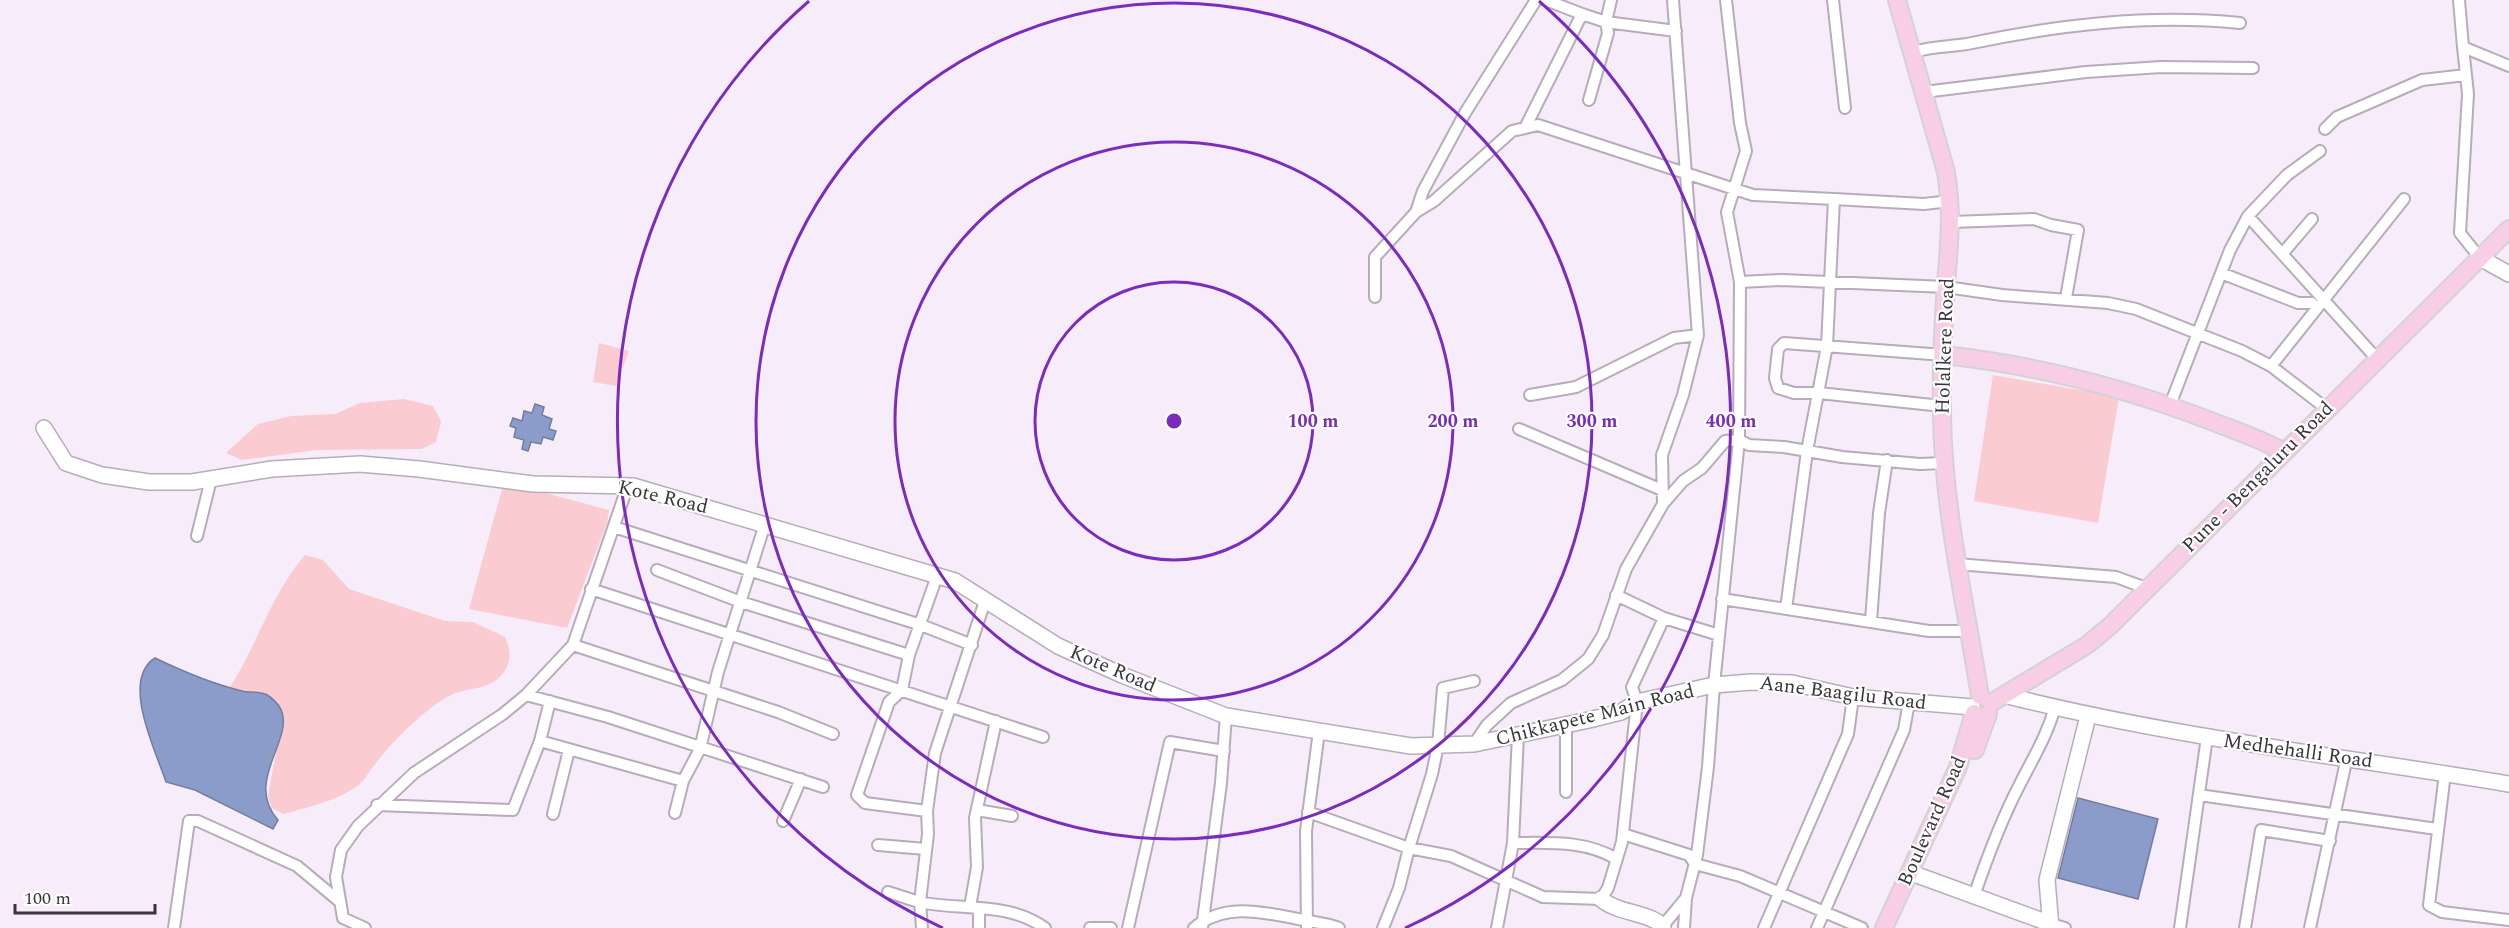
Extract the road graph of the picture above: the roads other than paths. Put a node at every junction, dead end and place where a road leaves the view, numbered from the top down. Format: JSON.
{"nodes":[{"id":1,"x":1536,"y":0,"type":"edge"},
{"id":2,"x":1546,"y":0,"type":"edge"},
{"id":3,"x":1611,"y":0,"type":"edge"},
{"id":4,"x":1673,"y":0,"type":"edge"},
{"id":5,"x":1726,"y":0,"type":"edge"},
{"id":6,"x":1833,"y":0,"type":"edge"},
{"id":7,"x":1898,"y":0,"type":"edge"},
{"id":8,"x":2459,"y":0,"type":"edge"},
{"id":9,"x":1582,"y":14,"type":"junction"},
{"id":10,"x":1606,"y":22,"type":"junction"},
{"id":11,"x":2240,"y":23,"type":"dead end"},
{"id":12,"x":1676,"y":31,"type":"junction"},
{"id":13,"x":2463,"y":47,"type":"junction"},
{"id":14,"x":1913,"y":52,"type":"junction"},
{"id":15,"x":2506,"y":62,"type":"edge"},
{"id":16,"x":2253,"y":68,"type":"dead end"},
{"id":17,"x":2466,"y":75,"type":"junction"},
{"id":18,"x":1924,"y":92,"type":"junction"},
{"id":19,"x":1589,"y":100,"type":"dead end"},
{"id":20,"x":1845,"y":108,"type":"dead end"},
{"id":21,"x":1525,"y":128,"type":"junction"},
{"id":22,"x":2325,"y":129,"type":"dead end"},
{"id":23,"x":2320,"y":151,"type":"dead end"},
{"id":24,"x":1685,"y":171,"type":"junction"},
{"id":25,"x":1734,"y":187,"type":"junction"},
{"id":26,"x":1834,"y":199,"type":"junction"},
{"id":27,"x":2404,"y":199,"type":"dead end"},
{"id":28,"x":1950,"y":201,"type":"junction"},
{"id":29,"x":1416,"y":212,"type":"junction"},
{"id":30,"x":2248,"y":216,"type":"junction"},
{"id":31,"x":2312,"y":219,"type":"dead end"},
{"id":32,"x":1952,"y":222,"type":"junction"},
{"id":33,"x":2509,"y":229,"type":"edge"},
{"id":34,"x":2283,"y":253,"type":"junction"},
{"id":35,"x":2480,"y":258,"type":"junction"},
{"id":36,"x":2221,"y":273,"type":"junction"},
{"id":37,"x":2509,"y":274,"type":"edge"},
{"id":38,"x":1740,"y":282,"type":"junction"},
{"id":39,"x":1828,"y":283,"type":"junction"},
{"id":40,"x":1946,"y":287,"type":"junction"},
{"id":41,"x":1375,"y":297,"type":"dead end"},
{"id":42,"x":2066,"y":298,"type":"junction"},
{"id":43,"x":2325,"y":299,"type":"junction"},
{"id":44,"x":2312,"y":303,"type":"dead end"},
{"id":45,"x":2198,"y":333,"type":"junction"},
{"id":46,"x":1698,"y":336,"type":"junction"},
{"id":47,"x":1827,"y":346,"type":"junction"},
{"id":48,"x":1944,"y":355,"type":"junction"},
{"id":49,"x":2377,"y":359,"type":"junction"},
{"id":50,"x":2271,"y":366,"type":"junction"},
{"id":51,"x":1819,"y":393,"type":"junction"},
{"id":52,"x":1530,"y":395,"type":"dead end"},
{"id":53,"x":2170,"y":405,"type":"junction"},
{"id":54,"x":1942,"y":406,"type":"junction"},
{"id":55,"x":2327,"y":408,"type":"junction"},
{"id":56,"x":44,"y":428,"type":"dead end"},
{"id":57,"x":1519,"y":429,"type":"dead end"},
{"id":58,"x":1739,"y":440,"type":"junction"},
{"id":59,"x":1807,"y":451,"type":"junction"},
{"id":60,"x":2284,"y":452,"type":"junction"},
{"id":61,"x":1887,"y":460,"type":"junction"},
{"id":62,"x":1944,"y":463,"type":"junction"},
{"id":63,"x":212,"y":479,"type":"junction"},
{"id":64,"x":628,"y":485,"type":"junction"},
{"id":65,"x":1662,"y":490,"type":"junction"},
{"id":66,"x":1663,"y":504,"type":"junction"},
{"id":67,"x":765,"y":524,"type":"junction"},
{"id":68,"x":614,"y":527,"type":"junction"},
{"id":69,"x":197,"y":536,"type":"dead end"},
{"id":70,"x":1957,"y":564,"type":"junction"},
{"id":71,"x":657,"y":570,"type":"dead end"},
{"id":72,"x":751,"y":570,"type":"junction"},
{"id":73,"x":937,"y":576,"type":"junction"},
{"id":74,"x":2146,"y":588,"type":"junction"},
{"id":75,"x":591,"y":589,"type":"junction"},
{"id":76,"x":1616,"y":595,"type":"junction"},
{"id":77,"x":1722,"y":599,"type":"junction"},
{"id":78,"x":985,"y":601,"type":"junction"},
{"id":79,"x":741,"y":602,"type":"junction"},
{"id":80,"x":1786,"y":609,"type":"junction"},
{"id":81,"x":1664,"y":618,"type":"junction"},
{"id":82,"x":1871,"y":621,"type":"junction"},
{"id":83,"x":921,"y":625,"type":"junction"},
{"id":84,"x":1970,"y":632,"type":"junction"},
{"id":85,"x":1719,"y":635,"type":"junction"},
{"id":86,"x":730,"y":636,"type":"junction"},
{"id":87,"x":573,"y":645,"type":"junction"},
{"id":88,"x":972,"y":645,"type":"junction"},
{"id":89,"x":909,"y":655,"type":"junction"},
{"id":90,"x":1474,"y":681,"type":"dead end"},
{"id":91,"x":1714,"y":685,"type":"junction"},
{"id":92,"x":714,"y":690,"type":"junction"},
{"id":93,"x":902,"y":690,"type":"junction"},
{"id":94,"x":526,"y":695,"type":"junction"},
{"id":95,"x":1853,"y":697,"type":"junction"},
{"id":96,"x":550,"y":701,"type":"junction"},
{"id":97,"x":1637,"y":702,"type":"junction"},
{"id":98,"x":1909,"y":702,"type":"junction"},
{"id":99,"x":1985,"y":705,"type":"junction"},
{"id":100,"x":953,"y":707,"type":"junction"},
{"id":101,"x":2055,"y":707,"type":"junction"},
{"id":102,"x":1226,"y":716,"type":"junction"},
{"id":103,"x":2088,"y":716,"type":"junction"},
{"id":104,"x":996,"y":721,"type":"junction"},
{"id":105,"x":1566,"y":725,"type":"junction"},
{"id":106,"x":1319,"y":731,"type":"junction"},
{"id":107,"x":832,"y":734,"type":"dead end"},
{"id":108,"x":1518,"y":735,"type":"junction"},
{"id":109,"x":1043,"y":737,"type":"dead end"},
{"id":110,"x":2207,"y":737,"type":"junction"},
{"id":111,"x":540,"y":741,"type":"junction"},
{"id":112,"x":1474,"y":744,"type":"junction"},
{"id":113,"x":1438,"y":745,"type":"junction"},
{"id":114,"x":700,"y":749,"type":"junction"},
{"id":115,"x":569,"y":750,"type":"junction"},
{"id":116,"x":1224,"y":751,"type":"junction"},
{"id":117,"x":2347,"y":757,"type":"junction"},
{"id":118,"x":2445,"y":774,"type":"junction"},
{"id":119,"x":801,"y":779,"type":"junction"},
{"id":120,"x":683,"y":781,"type":"junction"},
{"id":121,"x":2509,"y":784,"type":"edge"},
{"id":122,"x":823,"y":787,"type":"dead end"},
{"id":123,"x":1566,"y":792,"type":"dead end"},
{"id":124,"x":2199,"y":795,"type":"junction"},
{"id":125,"x":377,"y":805,"type":"junction"},
{"id":126,"x":977,"y":810,"type":"junction"},
{"id":127,"x":927,"y":811,"type":"junction"},
{"id":128,"x":1308,"y":812,"type":"junction"},
{"id":129,"x":675,"y":813,"type":"dead end"},
{"id":130,"x":554,"y":814,"type":"dead end"},
{"id":131,"x":2337,"y":814,"type":"junction"},
{"id":132,"x":1012,"y":816,"type":"dead end"},
{"id":133,"x":783,"y":821,"type":"dead end"},
{"id":134,"x":2437,"y":829,"type":"junction"},
{"id":135,"x":1623,"y":834,"type":"junction"},
{"id":136,"x":2330,"y":841,"type":"junction"},
{"id":137,"x":1514,"y":843,"type":"junction"},
{"id":138,"x":878,"y":845,"type":"dead end"},
{"id":139,"x":1409,"y":848,"type":"junction"},
{"id":140,"x":926,"y":849,"type":"junction"},
{"id":141,"x":1617,"y":859,"type":"junction"},
{"id":142,"x":1695,"y":864,"type":"junction"},
{"id":143,"x":1917,"y":875,"type":"junction"},
{"id":144,"x":1505,"y":879,"type":"junction"},
{"id":145,"x":888,"y":892,"type":"dead end"},
{"id":146,"x":1778,"y":892,"type":"junction"},
{"id":147,"x":1974,"y":896,"type":"junction"},
{"id":148,"x":1686,"y":898,"type":"junction"},
{"id":149,"x":1601,"y":899,"type":"junction"},
{"id":150,"x":339,"y":901,"type":"junction"},
{"id":151,"x":920,"y":902,"type":"junction"},
{"id":152,"x":974,"y":908,"type":"junction"},
{"id":153,"x":1824,"y":912,"type":"junction"},
{"id":154,"x":2509,"y":920,"type":"edge"},
{"id":155,"x":1203,"y":924,"type":"edge"},
{"id":156,"x":1308,"y":925,"type":"edge"},
{"id":157,"x":1662,"y":927,"type":"edge"},
{"id":158,"x":2055,"y":927,"type":"edge"},
{"id":159,"x":174,"y":928,"type":"edge"},
{"id":160,"x":365,"y":928,"type":"edge"},
{"id":161,"x":922,"y":928,"type":"edge"},
{"id":162,"x":979,"y":928,"type":"edge"},
{"id":163,"x":1045,"y":928,"type":"edge"},
{"id":164,"x":1090,"y":928,"type":"edge"},
{"id":165,"x":1111,"y":928,"type":"edge"},
{"id":166,"x":1128,"y":928,"type":"edge"},
{"id":167,"x":1194,"y":928,"type":"edge"},
{"id":168,"x":1340,"y":928,"type":"edge"},
{"id":169,"x":1383,"y":928,"type":"edge"},
{"id":170,"x":1497,"y":928,"type":"edge"},
{"id":171,"x":1684,"y":928,"type":"edge"},
{"id":172,"x":1764,"y":928,"type":"edge"},
{"id":173,"x":1817,"y":928,"type":"edge"},
{"id":174,"x":1862,"y":928,"type":"edge"},
{"id":175,"x":1884,"y":928,"type":"edge"},
{"id":176,"x":1894,"y":928,"type":"edge"},
{"id":177,"x":2180,"y":928,"type":"edge"},
{"id":178,"x":2245,"y":928,"type":"edge"},
{"id":179,"x":2310,"y":928,"type":"edge"}],
"edges":[{"from":1,"to":29,"type":"street"},
{"from":2,"to":9,"type":"street"},
{"from":3,"to":10,"type":"street"},
{"from":4,"to":12,"type":"street"},
{"from":5,"to":25,"type":"street"},
{"from":6,"to":20,"type":"street"},
{"from":7,"to":14,"type":"main road","name":"Holalkere Road"},
{"from":8,"to":13,"type":"street"},
{"from":9,"to":10,"type":"street"},
{"from":9,"to":21,"type":"street"},
{"from":10,"to":12,"type":"street"},
{"from":10,"to":19,"type":"street"},
{"from":11,"to":14,"type":"street"},
{"from":12,"to":24,"type":"street"},
{"from":13,"to":15,"type":"street"},
{"from":13,"to":17,"type":"street"},
{"from":14,"to":18,"type":"main road","name":"Holalkere Road"},
{"from":16,"to":18,"type":"street"},
{"from":17,"to":22,"type":"street"},
{"from":17,"to":35,"type":"street"},
{"from":18,"to":28,"type":"main road","name":"Holalkere Road"},
{"from":21,"to":24,"type":"street"},
{"from":21,"to":29,"type":"street"},
{"from":23,"to":30,"type":"street"},
{"from":24,"to":25,"type":"street"},
{"from":24,"to":46,"type":"street"},
{"from":25,"to":26,"type":"street"},
{"from":25,"to":38,"type":"street"},
{"from":26,"to":28,"type":"street"},
{"from":26,"to":39,"type":"street"},
{"from":27,"to":43,"type":"street"},
{"from":28,"to":32,"type":"main road","name":"Holalkere Road"},
{"from":29,"to":41,"type":"street"},
{"from":30,"to":34,"type":"street"},
{"from":30,"to":36,"type":"street"},
{"from":31,"to":34,"type":"street"},
{"from":32,"to":40,"type":"main road","name":"Holalkere Road"},
{"from":32,"to":42,"type":"street"},
{"from":33,"to":35,"type":"main road","name":"Pune - Bengaluru Road"},
{"from":34,"to":43,"type":"street"},
{"from":35,"to":37,"type":"street"},
{"from":35,"to":49,"type":"main road","name":"Pune - Bengaluru Road"},
{"from":36,"to":44,"type":"street"},
{"from":36,"to":45,"type":"street"},
{"from":38,"to":39,"type":"street"},
{"from":38,"to":58,"type":"street"},
{"from":39,"to":40,"type":"street"},
{"from":39,"to":47,"type":"street"},
{"from":40,"to":42,"type":"street"},
{"from":40,"to":48,"type":"main road","name":"Holalkere Road"},
{"from":42,"to":45,"type":"street"},
{"from":43,"to":49,"type":"street"},
{"from":43,"to":50,"type":"street"},
{"from":45,"to":50,"type":"street"},
{"from":45,"to":53,"type":"street"},
{"from":46,"to":52,"type":"street"},
{"from":46,"to":65,"type":"street"},
{"from":47,"to":48,"type":"street"},
{"from":47,"to":51,"type":"street"},
{"from":47,"to":51,"type":"street"},
{"from":48,"to":53,"type":"main road"},
{"from":48,"to":54,"type":"main road","name":"Holalkere Road"},
{"from":49,"to":55,"type":"main road","name":"Pune - Bengaluru Road"},
{"from":50,"to":55,"type":"street"},
{"from":51,"to":54,"type":"street"},
{"from":51,"to":59,"type":"street"},
{"from":53,"to":60,"type":"main road"},
{"from":54,"to":62,"type":"main road","name":"Holalkere Road"},
{"from":55,"to":60,"type":"main road","name":"Pune - Bengaluru Road"},
{"from":56,"to":63,"type":"street","name":"Kote Road"},
{"from":57,"to":65,"type":"street"},
{"from":58,"to":59,"type":"street"},
{"from":58,"to":66,"type":"street"},
{"from":58,"to":77,"type":"street"},
{"from":59,"to":61,"type":"street"},
{"from":59,"to":80,"type":"street"},
{"from":60,"to":74,"type":"main road","name":"Pune - Bengaluru Road"},
{"from":61,"to":62,"type":"street"},
{"from":61,"to":82,"type":"street"},
{"from":62,"to":70,"type":"main road","name":"Holalkere Road"},
{"from":63,"to":64,"type":"street","name":"Kote Road"},
{"from":63,"to":69,"type":"street"},
{"from":64,"to":67,"type":"street","name":"Kote Road"},
{"from":64,"to":68,"type":"street"},
{"from":65,"to":66,"type":"street"},
{"from":66,"to":76,"type":"street"},
{"from":67,"to":72,"type":"street"},
{"from":67,"to":73,"type":"street","name":"Kote Road"},
{"from":68,"to":72,"type":"street"},
{"from":68,"to":75,"type":"street"},
{"from":70,"to":74,"type":"street"},
{"from":70,"to":84,"type":"main road","name":"Holalkere Road"},
{"from":71,"to":79,"type":"street"},
{"from":72,"to":79,"type":"street"},
{"from":72,"to":83,"type":"street"},
{"from":73,"to":78,"type":"street","name":"Kote Road"},
{"from":73,"to":83,"type":"street"},
{"from":74,"to":99,"type":"main road","name":"Pune - Bengaluru Road"},
{"from":75,"to":86,"type":"street"},
{"from":75,"to":87,"type":"street"},
{"from":76,"to":81,"type":"street"},
{"from":76,"to":112,"type":"street"},
{"from":77,"to":80,"type":"street"},
{"from":77,"to":85,"type":"street"},
{"from":78,"to":88,"type":"street"},
{"from":78,"to":102,"type":"street","name":"Kote Road"},
{"from":79,"to":86,"type":"street"},
{"from":79,"to":89,"type":"street"},
{"from":80,"to":82,"type":"street"},
{"from":81,"to":85,"type":"street"},
{"from":81,"to":97,"type":"street"},
{"from":82,"to":84,"type":"street"},
{"from":83,"to":88,"type":"street"},
{"from":83,"to":89,"type":"street"},
{"from":84,"to":99,"type":"main road","name":"Holalkere Road"},
{"from":85,"to":91,"type":"street"},
{"from":86,"to":92,"type":"street"},
{"from":86,"to":93,"type":"street"},
{"from":87,"to":92,"type":"street"},
{"from":87,"to":94,"type":"street"},
{"from":88,"to":100,"type":"street"},
{"from":89,"to":93,"type":"street"},
{"from":90,"to":113,"type":"street"},
{"from":91,"to":95,"type":"street","name":"Aane Baagilu Road"},
{"from":91,"to":97,"type":"street","name":"Chikkapete Main Road"},
{"from":91,"to":142,"type":"street"},
{"from":92,"to":107,"type":"street"},
{"from":92,"to":114,"type":"street"},
{"from":93,"to":100,"type":"street"},
{"from":93,"to":127,"type":"street"},
{"from":94,"to":96,"type":"street"},
{"from":94,"to":125,"type":"street"},
{"from":95,"to":98,"type":"street","name":"Aane Baagilu Road"},
{"from":95,"to":146,"type":"street"},
{"from":96,"to":111,"type":"street"},
{"from":96,"to":114,"type":"street"},
{"from":97,"to":105,"type":"street","name":"Chikkapete Main Road"},
{"from":97,"to":135,"type":"street"},
{"from":98,"to":99,"type":"street","name":"Aane Baagilu Road"},
{"from":98,"to":153,"type":"street"},
{"from":99,"to":101,"type":"street","name":"Aane Baagilu Road"},
{"from":99,"to":143,"type":"main road","name":"Boulevard Road"},
{"from":99,"to":175,"type":"main road","name":"Boulevard Road"},
{"from":100,"to":104,"type":"street"},
{"from":100,"to":127,"type":"street"},
{"from":101,"to":103,"type":"street","name":"Medhehalli Road"},
{"from":101,"to":147,"type":"street"},
{"from":102,"to":106,"type":"street","name":"Chikkapete Main Road"},
{"from":102,"to":116,"type":"street"},
{"from":103,"to":110,"type":"street","name":"Medhehalli Road"},
{"from":103,"to":158,"type":"street"},
{"from":104,"to":109,"type":"street"},
{"from":104,"to":126,"type":"street"},
{"from":105,"to":108,"type":"street","name":"Chikkapete Main Road"},
{"from":105,"to":123,"type":"street"},
{"from":106,"to":113,"type":"street","name":"Chikkapete Main Road"},
{"from":106,"to":128,"type":"street"},
{"from":108,"to":112,"type":"street","name":"Chikkapete Main Road"},
{"from":108,"to":137,"type":"street"},
{"from":110,"to":117,"type":"street","name":"Medhehalli Road"},
{"from":110,"to":124,"type":"street"},
{"from":111,"to":115,"type":"street"},
{"from":111,"to":125,"type":"street"},
{"from":112,"to":113,"type":"street","name":"Chikkapete Main Road"},
{"from":113,"to":139,"type":"street"},
{"from":114,"to":119,"type":"street"},
{"from":114,"to":120,"type":"street"},
{"from":115,"to":120,"type":"street"},
{"from":115,"to":130,"type":"street"},
{"from":116,"to":155,"type":"street"},
{"from":116,"to":166,"type":"street"},
{"from":117,"to":118,"type":"street","name":"Medhehalli Road"},
{"from":117,"to":131,"type":"street"},
{"from":118,"to":121,"type":"street","name":"Medhehalli Road"},
{"from":118,"to":134,"type":"street"},
{"from":119,"to":122,"type":"street"},
{"from":119,"to":133,"type":"street"},
{"from":120,"to":129,"type":"street"},
{"from":124,"to":131,"type":"street"},
{"from":124,"to":177,"type":"street"},
{"from":125,"to":150,"type":"street"},
{"from":126,"to":132,"type":"street"},
{"from":126,"to":152,"type":"street"},
{"from":127,"to":140,"type":"street"},
{"from":128,"to":139,"type":"street"},
{"from":128,"to":156,"type":"street"},
{"from":131,"to":134,"type":"street"},
{"from":131,"to":136,"type":"street"},
{"from":134,"to":154,"type":"street"},
{"from":135,"to":141,"type":"street"},
{"from":135,"to":142,"type":"street"},
{"from":136,"to":178,"type":"street"},
{"from":136,"to":179,"type":"street"},
{"from":137,"to":141,"type":"street"},
{"from":137,"to":144,"type":"street"},
{"from":138,"to":140,"type":"street"},
{"from":139,"to":144,"type":"street"},
{"from":139,"to":169,"type":"street"},
{"from":140,"to":151,"type":"street"},
{"from":141,"to":149,"type":"street"},
{"from":142,"to":146,"type":"street"},
{"from":142,"to":148,"type":"street"},
{"from":143,"to":147,"type":"street"},
{"from":143,"to":176,"type":"main road","name":"Boulevard Road"},
{"from":144,"to":149,"type":"street"},
{"from":144,"to":170,"type":"street"},
{"from":145,"to":151,"type":"street"},
{"from":146,"to":153,"type":"street"},
{"from":146,"to":172,"type":"street"},
{"from":147,"to":158,"type":"street"},
{"from":148,"to":157,"type":"street"},
{"from":148,"to":171,"type":"street"},
{"from":149,"to":157,"type":"street"},
{"from":150,"to":159,"type":"street"},
{"from":150,"to":160,"type":"street"},
{"from":151,"to":152,"type":"street"},
{"from":151,"to":161,"type":"street"},
{"from":152,"to":162,"type":"street"},
{"from":152,"to":163,"type":"street"},
{"from":153,"to":173,"type":"street"},
{"from":153,"to":174,"type":"street"},
{"from":155,"to":156,"type":"street"},
{"from":155,"to":167,"type":"street"},
{"from":156,"to":168,"type":"street"},
{"from":164,"to":165,"type":"street"}]}
